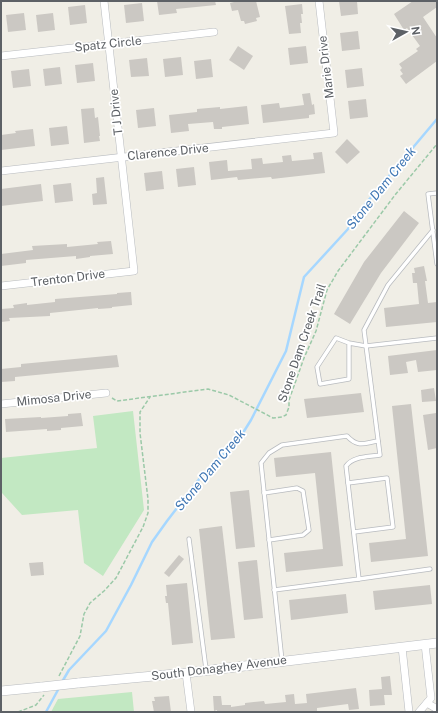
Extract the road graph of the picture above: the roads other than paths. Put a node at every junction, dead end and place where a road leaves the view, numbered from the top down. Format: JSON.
{"nodes":[{"id":1,"x":104,"y":1,"type":"edge"},
{"id":2,"x":319,"y":1,"type":"edge"},
{"id":3,"x":214,"y":32,"type":"dead end"},
{"id":4,"x":109,"y":45,"type":"junction"},
{"id":5,"x":1,"y":56,"type":"edge"},
{"id":6,"x":334,"y":133,"type":"joint"},
{"id":7,"x":121,"y":158,"type":"junction"},
{"id":8,"x":1,"y":171,"type":"edge"},
{"id":9,"x":437,"y":193,"type":"edge"},
{"id":10,"x":433,"y":230,"type":"junction"},
{"id":11,"x":435,"y":236,"type":"edge"},
{"id":12,"x":437,"y":264,"type":"edge"},
{"id":13,"x":134,"y":271,"type":"joint"},
{"id":14,"x":1,"y":286,"type":"edge"},
{"id":15,"x":437,"y":338,"type":"edge"},
{"id":16,"x":349,"y":343,"type":"junction"},
{"id":17,"x":366,"y":346,"type":"junction"},
{"id":18,"x":106,"y":393,"type":"road end"},
{"id":19,"x":1,"y":404,"type":"edge"},
{"id":20,"x":378,"y":441,"type":"junction"},
{"id":21,"x":348,"y":483,"type":"junction"},
{"id":22,"x":264,"y":493,"type":"junction"},
{"id":23,"x":354,"y":532,"type":"junction"},
{"id":24,"x":189,"y":539,"type":"dead end"},
{"id":25,"x":269,"y":540,"type":"junction"},
{"id":26,"x":430,"y":569,"type":"dead end"},
{"id":27,"x":359,"y":579,"type":"junction"},
{"id":28,"x":274,"y":590,"type":"junction"},
{"id":29,"x":437,"y":643,"type":"edge"},
{"id":30,"x":425,"y":644,"type":"junction"},
{"id":31,"x":402,"y":647,"type":"junction"},
{"id":32,"x":282,"y":661,"type":"junction"},
{"id":33,"x":206,"y":670,"type":"junction"},
{"id":34,"x":186,"y":673,"type":"junction"},
{"id":35,"x":1,"y":691,"type":"edge"},
{"id":36,"x":427,"y":703,"type":"junction"},
{"id":37,"x":437,"y":709,"type":"edge"},
{"id":38,"x":190,"y":712,"type":"edge"},
{"id":39,"x":409,"y":712,"type":"edge"},
{"id":40,"x":419,"y":712,"type":"edge"}],
"edges":[{"from":1,"to":4,"type":"street","name":"T J Drive"},
{"from":2,"to":6,"type":"street","name":"Marie Drive"},
{"from":3,"to":4,"type":"street","name":"Spatz Circle"},
{"from":4,"to":5,"type":"street","name":"Spatz Circle"},
{"from":4,"to":7,"type":"street","name":"T J Drive"},
{"from":6,"to":7,"type":"street","name":"Clarence Drive"},
{"from":7,"to":8,"type":"street","name":"Clarence Drive"},
{"from":7,"to":13,"type":"street","name":"T J Drive"},
{"from":9,"to":10,"type":"lane"},
{"from":10,"to":11,"type":"lane"},
{"from":10,"to":17,"type":"lane"},
{"from":11,"to":12,"type":"lane"},
{"from":13,"to":14,"type":"street","name":"Trenton Drive"},
{"from":15,"to":17,"type":"lane"},
{"from":16,"to":16,"type":"lane"},
{"from":16,"to":17,"type":"lane"},
{"from":17,"to":20,"type":"lane"},
{"from":18,"to":19,"type":"street","name":"Mimosa Drive"},
{"from":20,"to":21,"type":"lane"},
{"from":20,"to":22,"type":"lane"},
{"from":21,"to":23,"type":"lane"},
{"from":21,"to":23,"type":"lane"},
{"from":22,"to":25,"type":"lane"},
{"from":22,"to":25,"type":"lane"},
{"from":23,"to":27,"type":"lane"},
{"from":24,"to":33,"type":"lane"},
{"from":25,"to":28,"type":"lane"},
{"from":26,"to":27,"type":"lane"},
{"from":27,"to":28,"type":"lane"},
{"from":28,"to":32,"type":"lane"},
{"from":29,"to":30,"type":"street","name":"South Donaghey Avenue"},
{"from":30,"to":31,"type":"street","name":"South Donaghey Avenue"},
{"from":30,"to":36,"type":"street"},
{"from":31,"to":32,"type":"street","name":"South Donaghey Avenue"},
{"from":31,"to":39,"type":"street"},
{"from":32,"to":33,"type":"street","name":"South Donaghey Avenue"},
{"from":33,"to":34,"type":"street","name":"South Donaghey Avenue"},
{"from":34,"to":35,"type":"street","name":"South Donaghey Avenue","bridge":true},
{"from":34,"to":38,"type":"street"},
{"from":36,"to":37,"type":"street"},
{"from":36,"to":40,"type":"street"}]}
